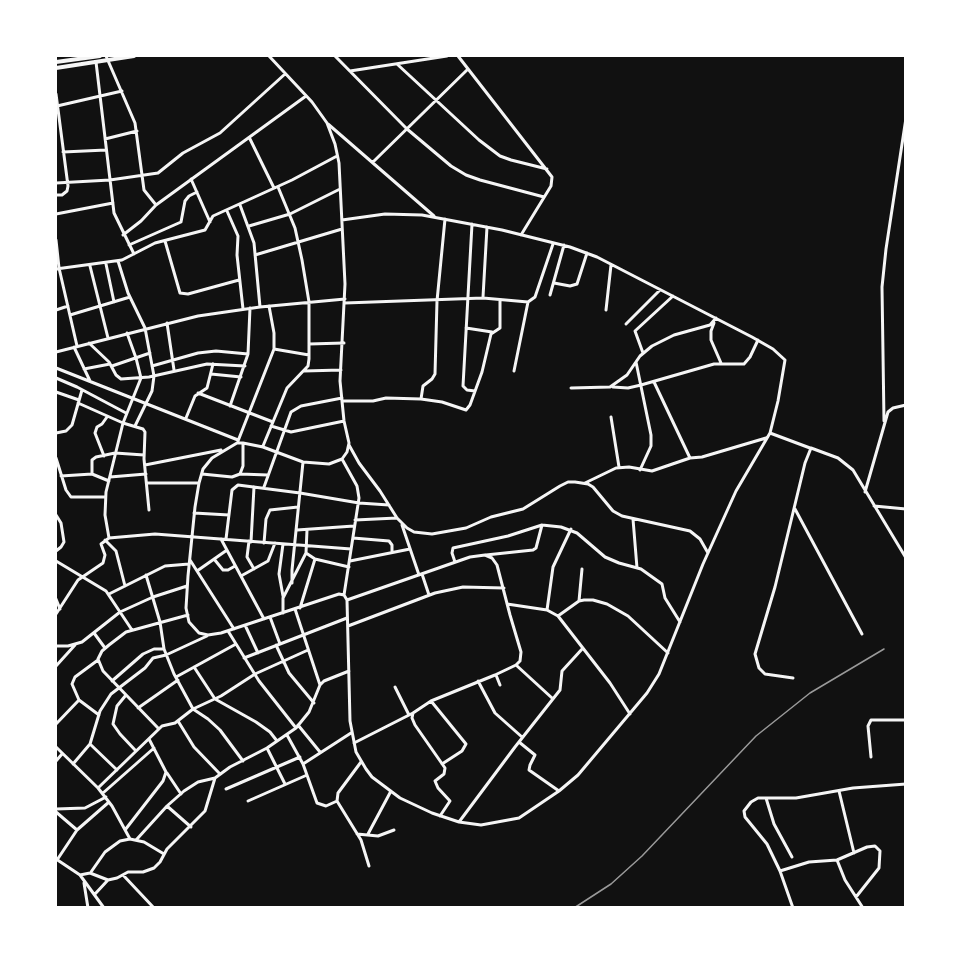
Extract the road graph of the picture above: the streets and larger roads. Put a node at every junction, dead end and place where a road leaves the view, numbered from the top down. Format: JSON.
{"nodes":[{"id":1,"x":100,"y":56,"type":"edge"},
{"id":2,"x":134,"y":56,"type":"edge"},
{"id":3,"x":269,"y":56,"type":"edge"},
{"id":4,"x":335,"y":56,"type":"edge"},
{"id":5,"x":447,"y":56,"type":"edge"},
{"id":6,"x":458,"y":56,"type":"edge"},
{"id":7,"x":107,"y":58,"type":"edge"},
{"id":8,"x":56,"y":62,"type":"edge"},
{"id":9,"x":96,"y":62,"type":"junction"},
{"id":10,"x":397,"y":64,"type":"junction"},
{"id":11,"x":56,"y":68,"type":"edge"},
{"id":12,"x":468,"y":69,"type":"junction"},
{"id":13,"x":350,"y":71,"type":"junction"},
{"id":14,"x":285,"y":74,"type":"junction"},
{"id":15,"x":122,"y":91,"type":"junction"},
{"id":16,"x":56,"y":94,"type":"edge"},
{"id":17,"x":100,"y":96,"type":"junction"},
{"id":18,"x":306,"y":96,"type":"junction"},
{"id":19,"x":435,"y":100,"type":"junction"},
{"id":20,"x":57,"y":106,"type":"junction"},
{"id":21,"x":906,"y":118,"type":"edge"},
{"id":22,"x":327,"y":123,"type":"junction"},
{"id":23,"x":407,"y":129,"type":"junction"},
{"id":24,"x":137,"y":131,"type":"junction"},
{"id":25,"x":250,"y":138,"type":"junction"},
{"id":26,"x":105,"y":139,"type":"junction"},
{"id":27,"x":62,"y":142,"type":"junction"},
{"id":28,"x":56,"y":143,"type":"edge"},
{"id":29,"x":106,"y":150,"type":"junction"},
{"id":30,"x":63,"y":152,"type":"junction"},
{"id":31,"x":338,"y":156,"type":"junction"},
{"id":32,"x":373,"y":162,"type":"junction"},
{"id":33,"x":547,"y":169,"type":"junction"},
{"id":34,"x":142,"y":176,"type":"junction"},
{"id":35,"x":191,"y":179,"type":"junction"},
{"id":36,"x":110,"y":180,"type":"junction"},
{"id":37,"x":67,"y":181,"type":"junction"},
{"id":38,"x":56,"y":183,"type":"edge"},
{"id":39,"x":276,"y":188,"type":"junction"},
{"id":40,"x":340,"y":189,"type":"junction"},
{"id":41,"x":197,"y":192,"type":"junction"},
{"id":42,"x":56,"y":195,"type":"edge"},
{"id":43,"x":544,"y":196,"type":"junction"},
{"id":44,"x":113,"y":203,"type":"junction"},
{"id":45,"x":156,"y":205,"type":"junction"},
{"id":46,"x":240,"y":205,"type":"junction"},
{"id":47,"x":226,"y":211,"type":"junction"},
{"id":48,"x":56,"y":214,"type":"edge"},
{"id":49,"x":290,"y":214,"type":"junction"},
{"id":50,"x":435,"y":216,"type":"junction"},
{"id":51,"x":445,"y":219,"type":"junction"},
{"id":52,"x":342,"y":220,"type":"junction"},
{"id":53,"x":210,"y":222,"type":"junction"},
{"id":54,"x":472,"y":224,"type":"junction"},
{"id":55,"x":249,"y":226,"type":"junction"},
{"id":56,"x":487,"y":227,"type":"junction"},
{"id":57,"x":343,"y":229,"type":"junction"},
{"id":58,"x":123,"y":235,"type":"junction"},
{"id":59,"x":521,"y":235,"type":"junction"},
{"id":60,"x":56,"y":240,"type":"edge"},
{"id":61,"x":165,"y":241,"type":"junction"},
{"id":62,"x":299,"y":243,"type":"junction"},
{"id":63,"x":553,"y":244,"type":"junction"},
{"id":64,"x":129,"y":245,"type":"junction"},
{"id":65,"x":564,"y":246,"type":"junction"},
{"id":66,"x":587,"y":253,"type":"junction"},
{"id":67,"x":134,"y":254,"type":"junction"},
{"id":68,"x":255,"y":255,"type":"junction"},
{"id":69,"x":57,"y":256,"type":"edge"},
{"id":70,"x":118,"y":261,"type":"junction"},
{"id":71,"x":106,"y":264,"type":"junction"},
{"id":72,"x":611,"y":265,"type":"junction"},
{"id":73,"x":90,"y":266,"type":"junction"},
{"id":74,"x":57,"y":269,"type":"edge"},
{"id":75,"x":239,"y":280,"type":"junction"},
{"id":76,"x":554,"y":283,"type":"junction"},
{"id":77,"x":660,"y":290,"type":"junction"},
{"id":78,"x":550,"y":295,"type":"dead end"},
{"id":79,"x":673,"y":296,"type":"junction"},
{"id":80,"x":130,"y":297,"type":"junction"},
{"id":81,"x":483,"y":298,"type":"junction"},
{"id":82,"x":468,"y":300,"type":"junction"},
{"id":83,"x":500,"y":300,"type":"junction"},
{"id":84,"x":345,"y":301,"type":"junction"},
{"id":85,"x":437,"y":301,"type":"junction"},
{"id":86,"x":114,"y":302,"type":"junction"},
{"id":87,"x":309,"y":302,"type":"junction"},
{"id":88,"x":528,"y":302,"type":"junction"},
{"id":89,"x":68,"y":306,"type":"junction"},
{"id":90,"x":100,"y":306,"type":"junction"},
{"id":91,"x":269,"y":306,"type":"junction"},
{"id":92,"x":260,"y":307,"type":"junction"},
{"id":93,"x":250,"y":308,"type":"junction"},
{"id":94,"x":243,"y":309,"type":"junction"},
{"id":95,"x":56,"y":310,"type":"edge"},
{"id":96,"x":606,"y":310,"type":"dead end"},
{"id":97,"x":70,"y":315,"type":"junction"},
{"id":98,"x":715,"y":320,"type":"junction"},
{"id":99,"x":167,"y":322,"type":"junction"},
{"id":100,"x":626,"y":324,"type":"dead end"},
{"id":101,"x":145,"y":328,"type":"junction"},
{"id":102,"x":466,"y":328,"type":"junction"},
{"id":103,"x":492,"y":332,"type":"junction"},
{"id":104,"x":126,"y":333,"type":"junction"},
{"id":105,"x":108,"y":338,"type":"junction"},
{"id":106,"x":758,"y":340,"type":"junction"},
{"id":107,"x":89,"y":343,"type":"junction"},
{"id":108,"x":344,"y":343,"type":"junction"},
{"id":109,"x":309,"y":344,"type":"junction"},
{"id":110,"x":76,"y":347,"type":"junction"},
{"id":111,"x":274,"y":350,"type":"junction"},
{"id":112,"x":56,"y":352,"type":"edge"},
{"id":113,"x":150,"y":353,"type":"junction"},
{"id":114,"x":643,"y":353,"type":"junction"},
{"id":115,"x":248,"y":354,"type":"junction"},
{"id":116,"x":309,"y":355,"type":"junction"},
{"id":117,"x":136,"y":358,"type":"junction"},
{"id":118,"x":173,"y":361,"type":"junction"},
{"id":119,"x":636,"y":362,"type":"junction"},
{"id":120,"x":721,"y":363,"type":"junction"},
{"id":121,"x":213,"y":364,"type":"junction"},
{"id":122,"x":111,"y":365,"type":"junction"},
{"id":123,"x":152,"y":366,"type":"junction"},
{"id":124,"x":245,"y":366,"type":"junction"},
{"id":125,"x":56,"y":368,"type":"edge"},
{"id":126,"x":84,"y":369,"type":"junction"},
{"id":127,"x":174,"y":370,"type":"junction"},
{"id":128,"x":341,"y":370,"type":"junction"},
{"id":129,"x":304,"y":371,"type":"junction"},
{"id":130,"x":514,"y":371,"type":"dead end"},
{"id":131,"x":211,"y":374,"type":"junction"},
{"id":132,"x":154,"y":376,"type":"junction"},
{"id":133,"x":241,"y":377,"type":"junction"},
{"id":134,"x":56,"y":378,"type":"edge"},
{"id":135,"x":141,"y":378,"type":"junction"},
{"id":136,"x":91,"y":382,"type":"junction"},
{"id":137,"x":654,"y":382,"type":"junction"},
{"id":138,"x":641,"y":385,"type":"junction"},
{"id":139,"x":610,"y":387,"type":"junction"},
{"id":140,"x":571,"y":388,"type":"dead end"},
{"id":141,"x":82,"y":390,"type":"junction"},
{"id":142,"x":475,"y":391,"type":"junction"},
{"id":143,"x":56,"y":392,"type":"edge"},
{"id":144,"x":198,"y":393,"type":"junction"},
{"id":145,"x":133,"y":398,"type":"junction"},
{"id":146,"x":421,"y":399,"type":"junction"},
{"id":147,"x":342,"y":400,"type":"junction"},
{"id":148,"x":79,"y":402,"type":"junction"},
{"id":149,"x":145,"y":403,"type":"junction"},
{"id":150,"x":906,"y":405,"type":"edge"},
{"id":151,"x":230,"y":406,"type":"junction"},
{"id":152,"x":248,"y":412,"type":"junction"},
{"id":153,"x":127,"y":414,"type":"junction"},
{"id":154,"x":108,"y":416,"type":"junction"},
{"id":155,"x":611,"y":417,"type":"dead end"},
{"id":156,"x":185,"y":419,"type":"junction"},
{"id":157,"x":344,"y":421,"type":"junction"},
{"id":158,"x":884,"y":421,"type":"junction"},
{"id":159,"x":123,"y":423,"type":"junction"},
{"id":160,"x":272,"y":424,"type":"junction"},
{"id":161,"x":135,"y":426,"type":"junction"},
{"id":162,"x":283,"y":431,"type":"junction"},
{"id":163,"x":770,"y":433,"type":"junction"},
{"id":164,"x":56,"y":434,"type":"edge"},
{"id":165,"x":766,"y":438,"type":"junction"},
{"id":166,"x":237,"y":441,"type":"junction"},
{"id":167,"x":243,"y":443,"type":"junction"},
{"id":168,"x":349,"y":443,"type":"junction"},
{"id":169,"x":263,"y":447,"type":"junction"},
{"id":170,"x":810,"y":448,"type":"junction"},
{"id":171,"x":223,"y":450,"type":"junction"},
{"id":172,"x":276,"y":451,"type":"junction"},
{"id":173,"x":115,"y":453,"type":"junction"},
{"id":174,"x":144,"y":455,"type":"junction"},
{"id":175,"x":104,"y":456,"type":"junction"},
{"id":176,"x":56,"y":458,"type":"edge"},
{"id":177,"x":690,"y":458,"type":"junction"},
{"id":178,"x":342,"y":459,"type":"junction"},
{"id":179,"x":303,"y":462,"type":"junction"},
{"id":180,"x":145,"y":465,"type":"junction"},
{"id":181,"x":620,"y":467,"type":"junction"},
{"id":182,"x":640,"y":470,"type":"junction"},
{"id":183,"x":92,"y":474,"type":"junction"},
{"id":184,"x":146,"y":474,"type":"junction"},
{"id":185,"x":202,"y":474,"type":"junction"},
{"id":186,"x":240,"y":474,"type":"junction"},
{"id":187,"x":268,"y":475,"type":"junction"},
{"id":188,"x":62,"y":476,"type":"junction"},
{"id":189,"x":109,"y":479,"type":"junction"},
{"id":190,"x":147,"y":483,"type":"junction"},
{"id":191,"x":199,"y":483,"type":"junction"},
{"id":192,"x":585,"y":483,"type":"junction"},
{"id":193,"x":254,"y":487,"type":"junction"},
{"id":194,"x":264,"y":488,"type":"junction"},
{"id":195,"x":300,"y":492,"type":"junction"},
{"id":196,"x":865,"y":492,"type":"junction"},
{"id":197,"x":106,"y":497,"type":"junction"},
{"id":198,"x":358,"y":503,"type":"junction"},
{"id":199,"x":389,"y":505,"type":"junction"},
{"id":200,"x":873,"y":506,"type":"junction"},
{"id":201,"x":298,"y":507,"type":"junction"},
{"id":202,"x":794,"y":508,"type":"junction"},
{"id":203,"x":906,"y":509,"type":"edge"},
{"id":204,"x":149,"y":510,"type":"dead end"},
{"id":205,"x":194,"y":513,"type":"junction"},
{"id":206,"x":56,"y":515,"type":"edge"},
{"id":207,"x":229,"y":515,"type":"junction"},
{"id":208,"x":397,"y":518,"type":"junction"},
{"id":209,"x":633,"y":519,"type":"junction"},
{"id":210,"x":355,"y":520,"type":"junction"},
{"id":211,"x":401,"y":522,"type":"junction"},
{"id":212,"x":542,"y":525,"type":"junction"},
{"id":213,"x":354,"y":526,"type":"junction"},
{"id":214,"x":306,"y":530,"type":"junction"},
{"id":215,"x":571,"y":530,"type":"junction"},
{"id":216,"x":297,"y":531,"type":"junction"},
{"id":217,"x":191,"y":536,"type":"junction"},
{"id":218,"x":353,"y":538,"type":"junction"},
{"id":219,"x":107,"y":539,"type":"junction"},
{"id":220,"x":221,"y":539,"type":"junction"},
{"id":221,"x":226,"y":539,"type":"junction"},
{"id":222,"x":250,"y":542,"type":"junction"},
{"id":223,"x":264,"y":543,"type":"junction"},
{"id":224,"x":275,"y":543,"type":"junction"},
{"id":225,"x":283,"y":544,"type":"junction"},
{"id":226,"x":296,"y":546,"type":"junction"},
{"id":227,"x":306,"y":546,"type":"junction"},
{"id":228,"x":351,"y":549,"type":"junction"},
{"id":229,"x":410,"y":549,"type":"junction"},
{"id":230,"x":227,"y":550,"type":"junction"},
{"id":231,"x":56,"y":551,"type":"edge"},
{"id":232,"x":392,"y":552,"type":"junction"},
{"id":233,"x":306,"y":553,"type":"junction"},
{"id":234,"x":708,"y":553,"type":"junction"},
{"id":235,"x":485,"y":555,"type":"junction"},
{"id":236,"x":189,"y":558,"type":"junction"},
{"id":237,"x":906,"y":558,"type":"edge"},
{"id":238,"x":214,"y":559,"type":"junction"},
{"id":239,"x":315,"y":559,"type":"junction"},
{"id":240,"x":56,"y":561,"type":"edge"},
{"id":241,"x":350,"y":561,"type":"junction"},
{"id":242,"x":455,"y":562,"type":"junction"},
{"id":243,"x":189,"y":564,"type":"junction"},
{"id":244,"x":235,"y":566,"type":"junction"},
{"id":245,"x":349,"y":567,"type":"junction"},
{"id":246,"x":637,"y":568,"type":"junction"},
{"id":247,"x":254,"y":569,"type":"junction"},
{"id":248,"x":582,"y":569,"type":"dead end"},
{"id":249,"x":197,"y":571,"type":"junction"},
{"id":250,"x":420,"y":574,"type":"junction"},
{"id":251,"x":146,"y":575,"type":"junction"},
{"id":252,"x":241,"y":576,"type":"junction"},
{"id":253,"x":82,"y":577,"type":"junction"},
{"id":254,"x":292,"y":583,"type":"junction"},
{"id":255,"x":125,"y":586,"type":"junction"},
{"id":256,"x":187,"y":586,"type":"junction"},
{"id":257,"x":504,"y":588,"type":"junction"},
{"id":258,"x":109,"y":594,"type":"junction"},
{"id":259,"x":345,"y":595,"type":"junction"},
{"id":260,"x":429,"y":595,"type":"junction"},
{"id":261,"x":153,"y":597,"type":"junction"},
{"id":262,"x":283,"y":598,"type":"junction"},
{"id":263,"x":64,"y":599,"type":"junction"},
{"id":264,"x":56,"y":600,"type":"edge"},
{"id":265,"x":347,"y":600,"type":"junction"},
{"id":266,"x":579,"y":602,"type":"junction"},
{"id":267,"x":507,"y":604,"type":"junction"},
{"id":268,"x":60,"y":609,"type":"junction"},
{"id":269,"x":298,"y":609,"type":"junction"},
{"id":270,"x":546,"y":610,"type":"junction"},
{"id":271,"x":120,"y":612,"type":"junction"},
{"id":272,"x":283,"y":613,"type":"junction"},
{"id":273,"x":56,"y":614,"type":"edge"},
{"id":274,"x":188,"y":615,"type":"junction"},
{"id":275,"x":558,"y":616,"type":"junction"},
{"id":276,"x":270,"y":617,"type":"junction"},
{"id":277,"x":347,"y":618,"type":"junction"},
{"id":278,"x":264,"y":619,"type":"junction"},
{"id":279,"x":160,"y":622,"type":"junction"},
{"id":280,"x":681,"y":622,"type":"junction"},
{"id":281,"x":245,"y":625,"type":"junction"},
{"id":282,"x":347,"y":626,"type":"junction"},
{"id":283,"x":234,"y":629,"type":"junction"},
{"id":284,"x":132,"y":630,"type":"junction"},
{"id":285,"x":228,"y":631,"type":"junction"},
{"id":286,"x":94,"y":633,"type":"junction"},
{"id":287,"x":861,"y":634,"type":"dead end"},
{"id":288,"x":208,"y":635,"type":"junction"},
{"id":289,"x":303,"y":635,"type":"junction"},
{"id":290,"x":236,"y":644,"type":"junction"},
{"id":291,"x":75,"y":645,"type":"junction"},
{"id":292,"x":278,"y":645,"type":"junction"},
{"id":293,"x":56,"y":646,"type":"edge"},
{"id":294,"x":105,"y":648,"type":"junction"},
{"id":295,"x":583,"y":648,"type":"junction"},
{"id":296,"x":164,"y":649,"type":"junction"},
{"id":297,"x":308,"y":650,"type":"junction"},
{"id":298,"x":258,"y":653,"type":"junction"},
{"id":299,"x":668,"y":653,"type":"junction"},
{"id":300,"x":166,"y":656,"type":"junction"},
{"id":301,"x":244,"y":658,"type":"junction"},
{"id":302,"x":99,"y":659,"type":"junction"},
{"id":303,"x":283,"y":660,"type":"junction"},
{"id":304,"x":516,"y":665,"type":"junction"},
{"id":305,"x":56,"y":666,"type":"edge"},
{"id":306,"x":194,"y":667,"type":"junction"},
{"id":307,"x":349,"y":671,"type":"junction"},
{"id":308,"x":255,"y":674,"type":"junction"},
{"id":309,"x":495,"y":675,"type":"junction"},
{"id":310,"x":177,"y":678,"type":"junction"},
{"id":311,"x":793,"y":678,"type":"dead end"},
{"id":312,"x":112,"y":681,"type":"junction"},
{"id":313,"x":478,"y":681,"type":"junction"},
{"id":314,"x":500,"y":685,"type":"dead end"},
{"id":315,"x":320,"y":686,"type":"junction"},
{"id":316,"x":395,"y":687,"type":"dead end"},
{"id":317,"x":119,"y":688,"type":"junction"},
{"id":318,"x":126,"y":695,"type":"junction"},
{"id":319,"x":214,"y":699,"type":"junction"},
{"id":320,"x":553,"y":699,"type":"junction"},
{"id":321,"x":79,"y":700,"type":"junction"},
{"id":322,"x":431,"y":701,"type":"junction"},
{"id":323,"x":314,"y":703,"type":"junction"},
{"id":324,"x":138,"y":708,"type":"junction"},
{"id":325,"x":193,"y":709,"type":"junction"},
{"id":326,"x":411,"y":714,"type":"junction"},
{"id":327,"x":630,"y":714,"type":"junction"},
{"id":328,"x":99,"y":715,"type":"junction"},
{"id":329,"x":906,"y":720,"type":"edge"},
{"id":330,"x":178,"y":721,"type":"junction"},
{"id":331,"x":56,"y":724,"type":"edge"},
{"id":332,"x":297,"y":727,"type":"junction"},
{"id":333,"x":159,"y":729,"type":"junction"},
{"id":334,"x":351,"y":733,"type":"junction"},
{"id":335,"x":286,"y":735,"type":"junction"},
{"id":336,"x":522,"y":737,"type":"junction"},
{"id":337,"x":148,"y":739,"type":"junction"},
{"id":338,"x":278,"y":741,"type":"junction"},
{"id":339,"x":519,"y":742,"type":"junction"},
{"id":340,"x":354,"y":743,"type":"junction"},
{"id":341,"x":90,"y":744,"type":"junction"},
{"id":342,"x":56,"y":747,"type":"edge"},
{"id":343,"x":154,"y":748,"type":"junction"},
{"id":344,"x":267,"y":748,"type":"junction"},
{"id":345,"x":136,"y":751,"type":"junction"},
{"id":346,"x":320,"y":753,"type":"junction"},
{"id":347,"x":62,"y":754,"type":"junction"},
{"id":348,"x":300,"y":757,"type":"junction"},
{"id":349,"x":871,"y":757,"type":"dead end"},
{"id":350,"x":243,"y":760,"type":"junction"},
{"id":351,"x":56,"y":761,"type":"edge"},
{"id":352,"x":361,"y":762,"type":"junction"},
{"id":353,"x":73,"y":764,"type":"junction"},
{"id":354,"x":303,"y":764,"type":"junction"},
{"id":355,"x":442,"y":764,"type":"junction"},
{"id":356,"x":277,"y":766,"type":"junction"},
{"id":357,"x":117,"y":770,"type":"junction"},
{"id":358,"x":166,"y":772,"type":"junction"},
{"id":359,"x":220,"y":774,"type":"junction"},
{"id":360,"x":307,"y":775,"type":"junction"},
{"id":361,"x":215,"y":778,"type":"junction"},
{"id":362,"x":285,"y":784,"type":"junction"},
{"id":363,"x":906,"y":784,"type":"edge"},
{"id":364,"x":98,"y":788,"type":"junction"},
{"id":365,"x":226,"y":789,"type":"dead end"},
{"id":366,"x":391,"y":791,"type":"junction"},
{"id":367,"x":559,"y":791,"type":"junction"},
{"id":368,"x":839,"y":791,"type":"junction"},
{"id":369,"x":181,"y":794,"type":"junction"},
{"id":370,"x":104,"y":795,"type":"junction"},
{"id":371,"x":766,"y":798,"type":"junction"},
{"id":372,"x":248,"y":801,"type":"dead end"},
{"id":373,"x":337,"y":801,"type":"junction"},
{"id":374,"x":109,"y":802,"type":"junction"},
{"id":375,"x":167,"y":806,"type":"junction"},
{"id":376,"x":56,"y":810,"type":"edge"},
{"id":377,"x":440,"y":816,"type":"junction"},
{"id":378,"x":459,"y":822,"type":"junction"},
{"id":379,"x":191,"y":827,"type":"junction"},
{"id":380,"x":77,"y":830,"type":"junction"},
{"id":381,"x":125,"y":830,"type":"junction"},
{"id":382,"x":394,"y":830,"type":"dead end"},
{"id":383,"x":357,"y":834,"type":"junction"},
{"id":384,"x":368,"y":834,"type":"junction"},
{"id":385,"x":130,"y":838,"type":"junction"},
{"id":386,"x":137,"y":839,"type":"junction"},
{"id":387,"x":854,"y":853,"type":"junction"},
{"id":388,"x":164,"y":854,"type":"junction"},
{"id":389,"x":792,"y":857,"type":"dead end"},
{"id":390,"x":56,"y":860,"type":"edge"},
{"id":391,"x":837,"y":860,"type":"junction"},
{"id":392,"x":369,"y":866,"type":"dead end"},
{"id":393,"x":780,"y":871,"type":"junction"},
{"id":394,"x":90,"y":873,"type":"junction"},
{"id":395,"x":80,"y":875,"type":"junction"},
{"id":396,"x":123,"y":875,"type":"junction"},
{"id":397,"x":108,"y":880,"type":"junction"},
{"id":398,"x":84,"y":881,"type":"junction"},
{"id":399,"x":94,"y":895,"type":"junction"},
{"id":400,"x":856,"y":897,"type":"junction"},
{"id":401,"x":88,"y":908,"type":"edge"},
{"id":402,"x":104,"y":908,"type":"edge"},
{"id":403,"x":154,"y":908,"type":"edge"},
{"id":404,"x":793,"y":908,"type":"edge"},
{"id":405,"x":863,"y":908,"type":"edge"}],
"edges":[{"from":1,"to":8,"type":"street"},
{"from":2,"to":7,"type":"street"},
{"from":3,"to":14,"type":"street"},
{"from":4,"to":13,"type":"street"},
{"from":5,"to":10,"type":"street"},
{"from":6,"to":12,"type":"street"},
{"from":7,"to":9,"type":"street"},
{"from":7,"to":15,"type":"street"},
{"from":9,"to":11,"type":"street"},
{"from":9,"to":17,"type":"street"},
{"from":10,"to":13,"type":"street"},
{"from":10,"to":19,"type":"street"},
{"from":12,"to":19,"type":"street"},
{"from":12,"to":33,"type":"street"},
{"from":13,"to":23,"type":"street"},
{"from":14,"to":18,"type":"street"},
{"from":14,"to":34,"type":"street"},
{"from":15,"to":17,"type":"street"},
{"from":15,"to":24,"type":"street"},
{"from":16,"to":20,"type":"street"},
{"from":17,"to":20,"type":"street"},
{"from":17,"to":26,"type":"street"},
{"from":18,"to":22,"type":"street"},
{"from":18,"to":25,"type":"street"},
{"from":19,"to":23,"type":"street"},
{"from":19,"to":33,"type":"street"},
{"from":20,"to":27,"type":"street"},
{"from":21,"to":158,"type":"street"},
{"from":22,"to":31,"type":"street"},
{"from":22,"to":32,"type":"street"},
{"from":23,"to":32,"type":"street"},
{"from":23,"to":43,"type":"street"},
{"from":24,"to":26,"type":"street"},
{"from":24,"to":34,"type":"street"},
{"from":25,"to":35,"type":"street"},
{"from":25,"to":39,"type":"street"},
{"from":26,"to":29,"type":"street"},
{"from":27,"to":28,"type":"street"},
{"from":27,"to":30,"type":"street"},
{"from":29,"to":30,"type":"street"},
{"from":29,"to":36,"type":"street"},
{"from":30,"to":37,"type":"street"},
{"from":31,"to":39,"type":"street"},
{"from":31,"to":40,"type":"street"},
{"from":32,"to":50,"type":"street"},
{"from":33,"to":43,"type":"street"},
{"from":34,"to":36,"type":"street"},
{"from":34,"to":45,"type":"street"},
{"from":35,"to":41,"type":"street"},
{"from":35,"to":45,"type":"street"},
{"from":36,"to":37,"type":"street"},
{"from":36,"to":44,"type":"street"},
{"from":37,"to":38,"type":"street"},
{"from":37,"to":42,"type":"street"},
{"from":39,"to":46,"type":"street"},
{"from":39,"to":49,"type":"street"},
{"from":40,"to":49,"type":"street"},
{"from":40,"to":52,"type":"street"},
{"from":41,"to":53,"type":"street"},
{"from":41,"to":64,"type":"street"},
{"from":43,"to":59,"type":"street"},
{"from":44,"to":48,"type":"street"},
{"from":44,"to":58,"type":"street"},
{"from":45,"to":58,"type":"street"},
{"from":46,"to":47,"type":"street"},
{"from":46,"to":55,"type":"street"},
{"from":47,"to":53,"type":"street"},
{"from":47,"to":75,"type":"street"},
{"from":49,"to":55,"type":"street"},
{"from":49,"to":62,"type":"street"},
{"from":50,"to":51,"type":"street"},
{"from":50,"to":52,"type":"street"},
{"from":51,"to":54,"type":"street"},
{"from":51,"to":85,"type":"street"},
{"from":52,"to":57,"type":"street"},
{"from":53,"to":61,"type":"street"},
{"from":54,"to":56,"type":"street"},
{"from":54,"to":82,"type":"street"},
{"from":55,"to":68,"type":"street"},
{"from":56,"to":59,"type":"street"},
{"from":56,"to":81,"type":"street"},
{"from":57,"to":62,"type":"street"},
{"from":57,"to":84,"type":"street"},
{"from":58,"to":64,"type":"street"},
{"from":59,"to":63,"type":"street"},
{"from":60,"to":69,"type":"street"},
{"from":61,"to":67,"type":"street"},
{"from":61,"to":75,"type":"street"},
{"from":62,"to":68,"type":"street"},
{"from":62,"to":87,"type":"street"},
{"from":63,"to":65,"type":"street"},
{"from":63,"to":88,"type":"street"},
{"from":64,"to":67,"type":"street"},
{"from":65,"to":66,"type":"street"},
{"from":65,"to":76,"type":"street"},
{"from":66,"to":72,"type":"street"},
{"from":66,"to":76,"type":"street"},
{"from":67,"to":70,"type":"street"},
{"from":68,"to":92,"type":"street"},
{"from":69,"to":74,"type":"street"},
{"from":70,"to":71,"type":"street"},
{"from":70,"to":80,"type":"street"},
{"from":71,"to":73,"type":"street"},
{"from":71,"to":86,"type":"street"},
{"from":72,"to":77,"type":"street"},
{"from":72,"to":96,"type":"street"},
{"from":73,"to":74,"type":"street"},
{"from":73,"to":90,"type":"street"},
{"from":74,"to":89,"type":"street"},
{"from":75,"to":94,"type":"street"},
{"from":76,"to":78,"type":"street"},
{"from":77,"to":79,"type":"street"},
{"from":77,"to":100,"type":"street"},
{"from":79,"to":98,"type":"street"},
{"from":79,"to":114,"type":"street"},
{"from":80,"to":86,"type":"street"},
{"from":80,"to":101,"type":"street"},
{"from":81,"to":82,"type":"street"},
{"from":81,"to":83,"type":"street"},
{"from":82,"to":85,"type":"street"},
{"from":82,"to":102,"type":"street"},
{"from":83,"to":88,"type":"street"},
{"from":83,"to":103,"type":"street"},
{"from":84,"to":85,"type":"street"},
{"from":84,"to":87,"type":"street"},
{"from":84,"to":108,"type":"street"},
{"from":85,"to":146,"type":"street"},
{"from":86,"to":90,"type":"street"},
{"from":87,"to":91,"type":"street"},
{"from":87,"to":109,"type":"street"},
{"from":88,"to":130,"type":"street"},
{"from":89,"to":95,"type":"street"},
{"from":89,"to":97,"type":"street"},
{"from":90,"to":97,"type":"street"},
{"from":90,"to":105,"type":"street"},
{"from":91,"to":92,"type":"street"},
{"from":91,"to":111,"type":"street"},
{"from":92,"to":93,"type":"street"},
{"from":93,"to":94,"type":"street"},
{"from":93,"to":115,"type":"street"},
{"from":94,"to":99,"type":"street"},
{"from":97,"to":110,"type":"street"},
{"from":98,"to":106,"type":"street"},
{"from":98,"to":114,"type":"street"},
{"from":98,"to":120,"type":"street"},
{"from":99,"to":101,"type":"street"},
{"from":99,"to":118,"type":"street"},
{"from":101,"to":104,"type":"street"},
{"from":101,"to":113,"type":"street"},
{"from":102,"to":103,"type":"street"},
{"from":102,"to":142,"type":"street"},
{"from":103,"to":142,"type":"street"},
{"from":104,"to":105,"type":"street"},
{"from":104,"to":117,"type":"street"},
{"from":105,"to":107,"type":"street"},
{"from":106,"to":120,"type":"street"},
{"from":106,"to":163,"type":"street"},
{"from":107,"to":110,"type":"street"},
{"from":107,"to":122,"type":"street"},
{"from":108,"to":109,"type":"street"},
{"from":108,"to":128,"type":"street"},
{"from":109,"to":116,"type":"street"},
{"from":110,"to":112,"type":"street"},
{"from":110,"to":126,"type":"street"},
{"from":111,"to":116,"type":"street"},
{"from":111,"to":152,"type":"street"},
{"from":113,"to":117,"type":"street"},
{"from":113,"to":123,"type":"street"},
{"from":114,"to":119,"type":"street"},
{"from":115,"to":118,"type":"street"},
{"from":115,"to":124,"type":"street"},
{"from":116,"to":129,"type":"street"},
{"from":117,"to":122,"type":"street"},
{"from":117,"to":135,"type":"street"},
{"from":118,"to":123,"type":"street"},
{"from":118,"to":127,"type":"street"},
{"from":119,"to":138,"type":"street"},
{"from":119,"to":139,"type":"street"},
{"from":120,"to":137,"type":"street"},
{"from":121,"to":124,"type":"street"},
{"from":121,"to":127,"type":"street"},
{"from":121,"to":131,"type":"street"},
{"from":122,"to":126,"type":"street"},
{"from":122,"to":135,"type":"street"},
{"from":123,"to":132,"type":"street"},
{"from":124,"to":133,"type":"street"},
{"from":125,"to":136,"type":"street"},
{"from":126,"to":136,"type":"street"},
{"from":127,"to":132,"type":"street"},
{"from":128,"to":129,"type":"street"},
{"from":128,"to":147,"type":"street"},
{"from":129,"to":160,"type":"street"},
{"from":131,"to":133,"type":"street"},
{"from":131,"to":144,"type":"street"},
{"from":132,"to":135,"type":"street"},
{"from":132,"to":149,"type":"street"},
{"from":133,"to":151,"type":"street"},
{"from":134,"to":141,"type":"street"},
{"from":135,"to":145,"type":"street"},
{"from":136,"to":145,"type":"street"},
{"from":137,"to":138,"type":"street"},
{"from":137,"to":177,"type":"street"},
{"from":138,"to":139,"type":"street"},
{"from":138,"to":182,"type":"street"},
{"from":139,"to":140,"type":"street"},
{"from":141,"to":148,"type":"street"},
{"from":141,"to":153,"type":"street"},
{"from":142,"to":146,"type":"street"},
{"from":143,"to":148,"type":"street"},
{"from":144,"to":151,"type":"street"},
{"from":144,"to":156,"type":"street"},
{"from":145,"to":149,"type":"street"},
{"from":145,"to":153,"type":"street"},
{"from":146,"to":147,"type":"street"},
{"from":147,"to":157,"type":"street"},
{"from":147,"to":162,"type":"street"},
{"from":148,"to":154,"type":"street"},
{"from":148,"to":164,"type":"street"},
{"from":149,"to":156,"type":"street"},
{"from":149,"to":161,"type":"street"},
{"from":150,"to":158,"type":"street"},
{"from":151,"to":152,"type":"street"},
{"from":152,"to":160,"type":"street"},
{"from":152,"to":166,"type":"street"},
{"from":153,"to":159,"type":"street"},
{"from":154,"to":159,"type":"street"},
{"from":154,"to":175,"type":"street"},
{"from":155,"to":181,"type":"street"},
{"from":156,"to":166,"type":"street"},
{"from":157,"to":162,"type":"street"},
{"from":157,"to":168,"type":"street"},
{"from":158,"to":196,"type":"street"},
{"from":159,"to":161,"type":"street"},
{"from":159,"to":173,"type":"street"},
{"from":160,"to":162,"type":"street"},
{"from":160,"to":169,"type":"street"},
{"from":161,"to":174,"type":"street"},
{"from":162,"to":172,"type":"street"},
{"from":163,"to":165,"type":"street"},
{"from":163,"to":170,"type":"street"},
{"from":165,"to":177,"type":"street"},
{"from":165,"to":234,"type":"street"},
{"from":166,"to":167,"type":"street"},
{"from":166,"to":171,"type":"street"},
{"from":167,"to":169,"type":"street"},
{"from":167,"to":186,"type":"street"},
{"from":168,"to":178,"type":"street"},
{"from":168,"to":199,"type":"street"},
{"from":169,"to":172,"type":"street"},
{"from":170,"to":196,"type":"street"},
{"from":170,"to":202,"type":"street"},
{"from":171,"to":180,"type":"street"},
{"from":171,"to":185,"type":"street"},
{"from":172,"to":179,"type":"street"},
{"from":172,"to":187,"type":"street"},
{"from":173,"to":174,"type":"street"},
{"from":173,"to":175,"type":"street"},
{"from":173,"to":189,"type":"street"},
{"from":174,"to":180,"type":"street"},
{"from":175,"to":183,"type":"street"},
{"from":176,"to":188,"type":"street"},
{"from":177,"to":182,"type":"street"},
{"from":178,"to":179,"type":"street"},
{"from":178,"to":198,"type":"street"},
{"from":179,"to":195,"type":"street"},
{"from":180,"to":184,"type":"street"},
{"from":181,"to":182,"type":"street"},
{"from":181,"to":192,"type":"street"},
{"from":183,"to":188,"type":"street"},
{"from":183,"to":189,"type":"street"},
{"from":184,"to":189,"type":"street"},
{"from":184,"to":190,"type":"street"},
{"from":185,"to":186,"type":"street"},
{"from":185,"to":191,"type":"street"},
{"from":186,"to":187,"type":"street"},
{"from":187,"to":194,"type":"street"},
{"from":188,"to":197,"type":"street"},
{"from":189,"to":197,"type":"street"},
{"from":190,"to":191,"type":"street"},
{"from":190,"to":204,"type":"street"},
{"from":191,"to":205,"type":"street"},
{"from":192,"to":209,"type":"street"},
{"from":192,"to":211,"type":"street"},
{"from":193,"to":194,"type":"street"},
{"from":193,"to":207,"type":"street"},
{"from":193,"to":222,"type":"street"},
{"from":194,"to":195,"type":"street"},
{"from":195,"to":198,"type":"street"},
{"from":195,"to":201,"type":"street"},
{"from":196,"to":200,"type":"street"},
{"from":197,"to":219,"type":"street"},
{"from":198,"to":199,"type":"street"},
{"from":198,"to":210,"type":"street"},
{"from":199,"to":208,"type":"street"},
{"from":200,"to":203,"type":"street"},
{"from":200,"to":237,"type":"street"},
{"from":201,"to":216,"type":"street"},
{"from":201,"to":223,"type":"street"},
{"from":202,"to":287,"type":"street"},
{"from":202,"to":311,"type":"street"},
{"from":205,"to":207,"type":"street"},
{"from":205,"to":217,"type":"street"},
{"from":206,"to":231,"type":"street"},
{"from":207,"to":221,"type":"street"},
{"from":208,"to":210,"type":"street"},
{"from":208,"to":211,"type":"street"},
{"from":209,"to":234,"type":"street"},
{"from":209,"to":246,"type":"street"},
{"from":210,"to":213,"type":"street"},
{"from":211,"to":229,"type":"street"},
{"from":212,"to":215,"type":"street"},
{"from":212,"to":235,"type":"street"},
{"from":212,"to":242,"type":"street"},
{"from":213,"to":214,"type":"street"},
{"from":213,"to":218,"type":"street"},
{"from":214,"to":216,"type":"street"},
{"from":214,"to":227,"type":"street"},
{"from":215,"to":246,"type":"street"},
{"from":215,"to":270,"type":"street"},
{"from":216,"to":226,"type":"street"},
{"from":217,"to":219,"type":"street"},
{"from":217,"to":220,"type":"street"},
{"from":217,"to":236,"type":"street"},
{"from":218,"to":228,"type":"street"},
{"from":218,"to":232,"type":"street"},
{"from":219,"to":253,"type":"street"},
{"from":219,"to":255,"type":"street"},
{"from":220,"to":221,"type":"street"},
{"from":220,"to":230,"type":"street"},
{"from":221,"to":222,"type":"street"},
{"from":222,"to":223,"type":"street"},
{"from":222,"to":247,"type":"street"},
{"from":223,"to":224,"type":"street"},
{"from":224,"to":225,"type":"street"},
{"from":224,"to":247,"type":"street"},
{"from":225,"to":226,"type":"street"},
{"from":225,"to":262,"type":"street"},
{"from":226,"to":227,"type":"street"},
{"from":226,"to":254,"type":"street"},
{"from":227,"to":228,"type":"street"},
{"from":227,"to":233,"type":"street"},
{"from":228,"to":241,"type":"street"},
{"from":229,"to":232,"type":"street"},
{"from":229,"to":250,"type":"street"},
{"from":230,"to":238,"type":"street"},
{"from":230,"to":244,"type":"street"},
{"from":232,"to":241,"type":"street"},
{"from":233,"to":239,"type":"street"},
{"from":233,"to":254,"type":"street"},
{"from":234,"to":280,"type":"street"},
{"from":235,"to":242,"type":"street"},
{"from":235,"to":257,"type":"street"},
{"from":236,"to":243,"type":"street"},
{"from":236,"to":249,"type":"street"},
{"from":238,"to":244,"type":"street"},
{"from":238,"to":249,"type":"street"},
{"from":239,"to":245,"type":"street"},
{"from":239,"to":269,"type":"street"},
{"from":240,"to":253,"type":"street"},
{"from":241,"to":245,"type":"street"},
{"from":242,"to":250,"type":"street"},
{"from":243,"to":251,"type":"street"},
{"from":243,"to":256,"type":"street"},
{"from":244,"to":252,"type":"street"},
{"from":245,"to":259,"type":"street"},
{"from":246,"to":280,"type":"street"},
{"from":247,"to":252,"type":"street"},
{"from":248,"to":266,"type":"street"},
{"from":249,"to":283,"type":"street"},
{"from":250,"to":260,"type":"street"},
{"from":250,"to":265,"type":"street"},
{"from":251,"to":255,"type":"street"},
{"from":251,"to":261,"type":"street"},
{"from":252,"to":278,"type":"street"},
{"from":253,"to":258,"type":"street"},
{"from":253,"to":263,"type":"street"},
{"from":254,"to":262,"type":"street"},
{"from":255,"to":258,"type":"street"},
{"from":256,"to":261,"type":"street"},
{"from":256,"to":274,"type":"street"},
{"from":257,"to":260,"type":"street"},
{"from":257,"to":267,"type":"street"},
{"from":258,"to":271,"type":"street"},
{"from":259,"to":265,"type":"street"},
{"from":259,"to":269,"type":"street"},
{"from":260,"to":282,"type":"street"},
{"from":261,"to":271,"type":"street"},
{"from":261,"to":279,"type":"street"},
{"from":262,"to":272,"type":"street"},
{"from":263,"to":264,"type":"street"},
{"from":263,"to":268,"type":"street"},
{"from":264,"to":268,"type":"street"},
{"from":265,"to":277,"type":"street"},
{"from":266,"to":275,"type":"street"},
{"from":266,"to":299,"type":"street"},
{"from":267,"to":270,"type":"street"},
{"from":267,"to":304,"type":"street"},
{"from":268,"to":273,"type":"street"},
{"from":269,"to":272,"type":"street"},
{"from":269,"to":289,"type":"street"},
{"from":270,"to":275,"type":"street"},
{"from":271,"to":284,"type":"street"},
{"from":271,"to":286,"type":"street"},
{"from":272,"to":276,"type":"street"},
{"from":274,"to":279,"type":"street"},
{"from":274,"to":288,"type":"street"},
{"from":275,"to":295,"type":"street"},
{"from":276,"to":278,"type":"street"},
{"from":276,"to":292,"type":"street"},
{"from":277,"to":282,"type":"street"},
{"from":277,"to":289,"type":"street"},
{"from":278,"to":281,"type":"street"},
{"from":279,"to":284,"type":"street"},
{"from":279,"to":296,"type":"street"},
{"from":280,"to":299,"type":"street"},
{"from":281,"to":283,"type":"street"},
{"from":281,"to":298,"type":"street"},
{"from":282,"to":307,"type":"street"},
{"from":283,"to":285,"type":"street"},
{"from":284,"to":294,"type":"street"},
{"from":285,"to":288,"type":"street"},
{"from":285,"to":290,"type":"street"},
{"from":286,"to":291,"type":"street"},
{"from":286,"to":294,"type":"street"},
{"from":288,"to":300,"type":"street"},
{"from":289,"to":292,"type":"street"},
{"from":289,"to":297,"type":"street"},
{"from":290,"to":301,"type":"street"},
{"from":290,"to":306,"type":"street"},
{"from":291,"to":293,"type":"street"},
{"from":291,"to":305,"type":"street"},
{"from":292,"to":298,"type":"street"},
{"from":292,"to":303,"type":"street"},
{"from":294,"to":302,"type":"street"},
{"from":295,"to":320,"type":"street"},
{"from":295,"to":327,"type":"street"},
{"from":296,"to":300,"type":"street"},
{"from":296,"to":312,"type":"street"},
{"from":297,"to":303,"type":"street"},
{"from":297,"to":315,"type":"street"},
{"from":298,"to":301,"type":"street"},
{"from":299,"to":327,"type":"street"},
{"from":300,"to":310,"type":"street"},
{"from":300,"to":317,"type":"street"},
{"from":301,"to":308,"type":"street"},
{"from":302,"to":312,"type":"street"},
{"from":302,"to":321,"type":"street"},
{"from":303,"to":308,"type":"street"},
{"from":303,"to":323,"type":"street"},
{"from":304,"to":309,"type":"street"},
{"from":304,"to":320,"type":"street"},
{"from":306,"to":310,"type":"street"},
{"from":306,"to":319,"type":"street"},
{"from":307,"to":315,"type":"street"},
{"from":307,"to":334,"type":"street"},
{"from":308,"to":319,"type":"street"},
{"from":308,"to":332,"type":"street"},
{"from":309,"to":313,"type":"street"},
{"from":309,"to":314,"type":"street"},
{"from":310,"to":324,"type":"street"},
{"from":310,"to":325,"type":"street"},
{"from":312,"to":317,"type":"street"},
{"from":313,"to":322,"type":"street"},
{"from":313,"to":336,"type":"street"},
{"from":315,"to":323,"type":"street"},
{"from":316,"to":326,"type":"street"},
{"from":317,"to":318,"type":"street"},
{"from":317,"to":328,"type":"street"},
{"from":318,"to":324,"type":"street"},
{"from":318,"to":345,"type":"street"},
{"from":319,"to":325,"type":"street"},
{"from":319,"to":338,"type":"street"},
{"from":320,"to":336,"type":"street"},
{"from":321,"to":328,"type":"street"},
{"from":321,"to":331,"type":"street"},
{"from":322,"to":326,"type":"street"},
{"from":322,"to":355,"type":"street"},
{"from":323,"to":332,"type":"street"},
{"from":324,"to":333,"type":"street"},
{"from":325,"to":330,"type":"street"},
{"from":325,"to":350,"type":"street"},
{"from":326,"to":340,"type":"street"},
{"from":326,"to":355,"type":"street"},
{"from":327,"to":367,"type":"street"},
{"from":328,"to":341,"type":"street"},
{"from":329,"to":349,"type":"street"},
{"from":330,"to":333,"type":"street"},
{"from":330,"to":359,"type":"street"},
{"from":332,"to":335,"type":"street"},
{"from":332,"to":346,"type":"street"},
{"from":333,"to":337,"type":"street"},
{"from":334,"to":340,"type":"street"},
{"from":334,"to":346,"type":"street"},
{"from":335,"to":338,"type":"street"},
{"from":335,"to":348,"type":"street"},
{"from":336,"to":339,"type":"street"},
{"from":337,"to":343,"type":"street"},
{"from":337,"to":345,"type":"street"},
{"from":338,"to":344,"type":"street"},
{"from":339,"to":367,"type":"street"},
{"from":339,"to":378,"type":"street"},
{"from":340,"to":352,"type":"street"},
{"from":341,"to":353,"type":"street"},
{"from":341,"to":357,"type":"street"},
{"from":342,"to":347,"type":"street"},
{"from":343,"to":358,"type":"street"},
{"from":343,"to":370,"type":"street"},
{"from":344,"to":350,"type":"street"},
{"from":344,"to":356,"type":"street"},
{"from":345,"to":357,"type":"street"},
{"from":346,"to":354,"type":"street"},
{"from":347,"to":351,"type":"street"},
{"from":347,"to":353,"type":"street"},
{"from":348,"to":354,"type":"street"},
{"from":348,"to":356,"type":"street"},
{"from":350,"to":359,"type":"street"},
{"from":352,"to":366,"type":"street"},
{"from":352,"to":373,"type":"street"},
{"from":353,"to":364,"type":"street"},
{"from":354,"to":360,"type":"street"},
{"from":355,"to":377,"type":"street"},
{"from":356,"to":362,"type":"street"},
{"from":356,"to":365,"type":"street"},
{"from":357,"to":364,"type":"street"},
{"from":358,"to":369,"type":"street"},
{"from":358,"to":381,"type":"street"},
{"from":359,"to":361,"type":"street"},
{"from":360,"to":362,"type":"street"},
{"from":360,"to":373,"type":"street"},
{"from":361,"to":369,"type":"street"},
{"from":361,"to":379,"type":"street"},
{"from":362,"to":372,"type":"street"},
{"from":363,"to":368,"type":"street"},
{"from":364,"to":370,"type":"street"},
{"from":366,"to":377,"type":"street"},
{"from":366,"to":384,"type":"street"},
{"from":367,"to":378,"type":"street"},
{"from":368,"to":371,"type":"street"},
{"from":368,"to":387,"type":"street"},
{"from":369,"to":375,"type":"street"},
{"from":370,"to":374,"type":"street"},
{"from":370,"to":376,"type":"street"},
{"from":371,"to":389,"type":"street"},
{"from":371,"to":393,"type":"street"},
{"from":373,"to":383,"type":"street"},
{"from":374,"to":380,"type":"street"},
{"from":374,"to":381,"type":"street"},
{"from":375,"to":379,"type":"street"},
{"from":375,"to":386,"type":"street"},
{"from":376,"to":380,"type":"street"},
{"from":377,"to":378,"type":"street"},
{"from":379,"to":388,"type":"street"},
{"from":380,"to":390,"type":"street"},
{"from":381,"to":385,"type":"street"},
{"from":382,"to":384,"type":"street"},
{"from":383,"to":384,"type":"street"},
{"from":383,"to":392,"type":"street"},
{"from":385,"to":386,"type":"street"},
{"from":385,"to":394,"type":"street"},
{"from":386,"to":388,"type":"street"},
{"from":387,"to":391,"type":"street"},
{"from":387,"to":400,"type":"street"},
{"from":388,"to":396,"type":"street"},
{"from":390,"to":395,"type":"street"},
{"from":391,"to":393,"type":"street"},
{"from":391,"to":400,"type":"street"},
{"from":393,"to":404,"type":"street"},
{"from":394,"to":395,"type":"street"},
{"from":394,"to":397,"type":"street"},
{"from":395,"to":398,"type":"street"},
{"from":396,"to":397,"type":"street"},
{"from":396,"to":403,"type":"street"},
{"from":397,"to":399,"type":"street"},
{"from":398,"to":399,"type":"street"},
{"from":398,"to":401,"type":"street"},
{"from":399,"to":402,"type":"street"},
{"from":400,"to":405,"type":"street"}]}
